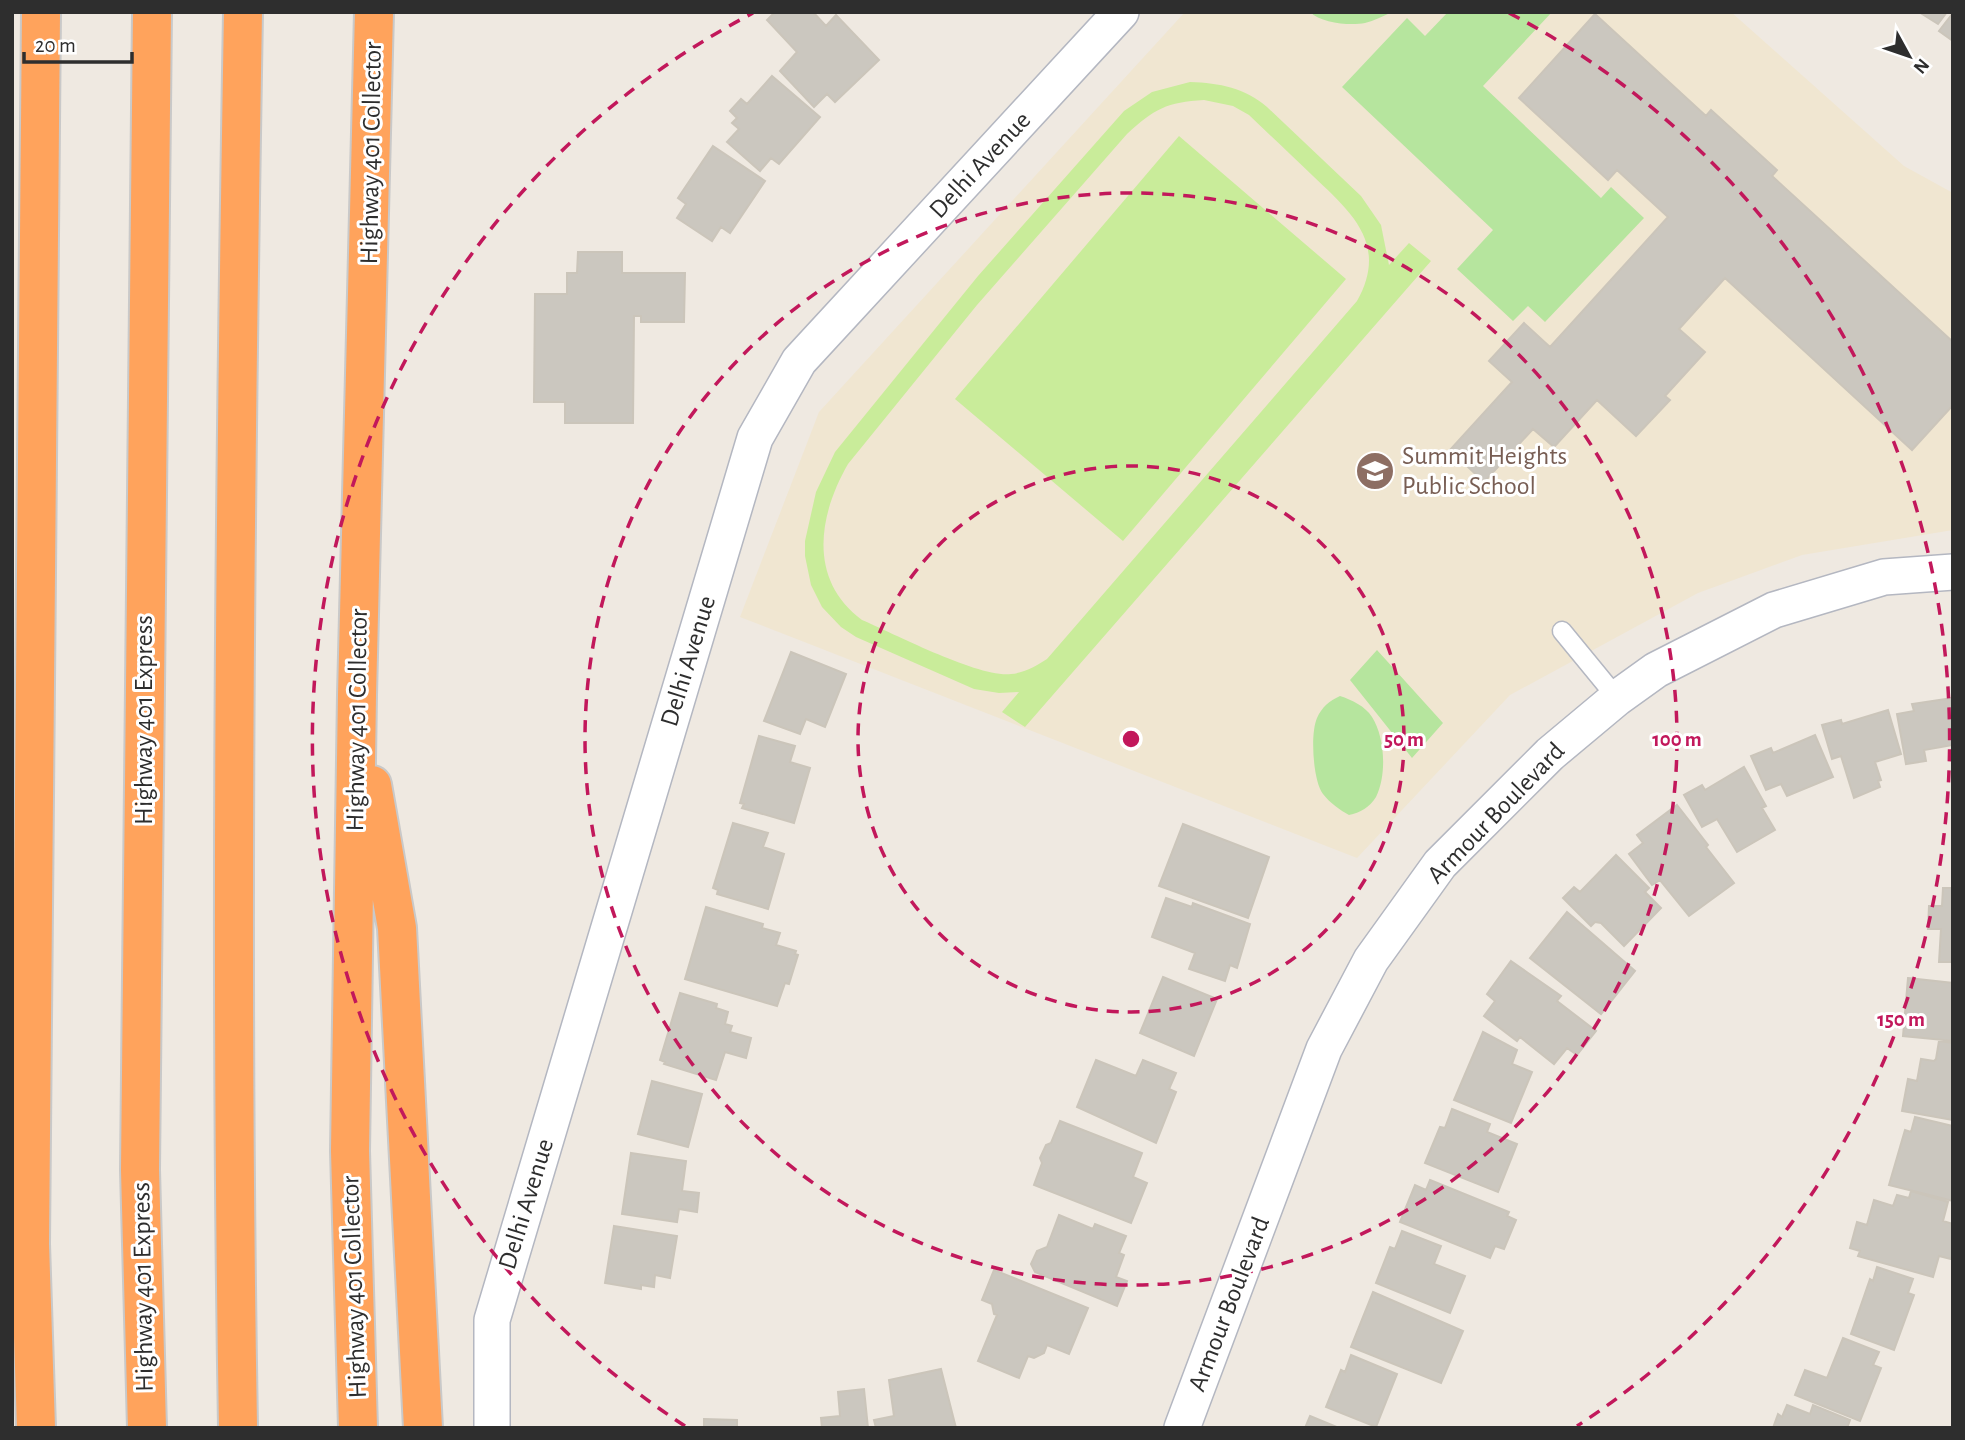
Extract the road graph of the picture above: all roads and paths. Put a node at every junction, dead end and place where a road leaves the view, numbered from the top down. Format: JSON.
{"nodes":[{"id":1,"x":41,"y":12,"type":"edge"},
{"id":2,"x":152,"y":12,"type":"edge"},
{"id":3,"x":243,"y":12,"type":"edge"},
{"id":4,"x":374,"y":12,"type":"edge"},
{"id":5,"x":1121,"y":12,"type":"edge"},
{"id":6,"x":1953,"y":572,"type":"edge"},
{"id":7,"x":1562,"y":631,"type":"dead end"},
{"id":8,"x":356,"y":695,"type":"junction"},
{"id":9,"x":1617,"y":698,"type":"junction"},
{"id":10,"x":32,"y":1276,"type":"junction"},
{"id":11,"x":12,"y":1328,"type":"edge"},
{"id":12,"x":36,"y":1428,"type":"edge"},
{"id":13,"x":147,"y":1428,"type":"edge"},
{"id":14,"x":238,"y":1428,"type":"edge"},
{"id":15,"x":358,"y":1428,"type":"edge"},
{"id":16,"x":423,"y":1428,"type":"edge"},
{"id":17,"x":492,"y":1428,"type":"edge"},
{"id":18,"x":1182,"y":1428,"type":"edge"}],
"edges":[{"from":1,"to":10,"type":"highway"},
{"from":2,"to":13,"type":"highway","name":"Highway 401 Express"},
{"from":3,"to":14,"type":"highway"},
{"from":4,"to":8,"type":"highway","name":"Highway 401 Collector"},
{"from":5,"to":17,"type":"street","name":"Delhi Avenue"},
{"from":6,"to":9,"type":"street","name":"Armour Boulevard"},
{"from":7,"to":9,"type":"lane"},
{"from":8,"to":15,"type":"highway","name":"Highway 401 Collector"},
{"from":8,"to":16,"type":"highway"},
{"from":9,"to":18,"type":"street","name":"Armour Boulevard"},
{"from":10,"to":11,"type":"highway"},
{"from":10,"to":12,"type":"highway"}]}
